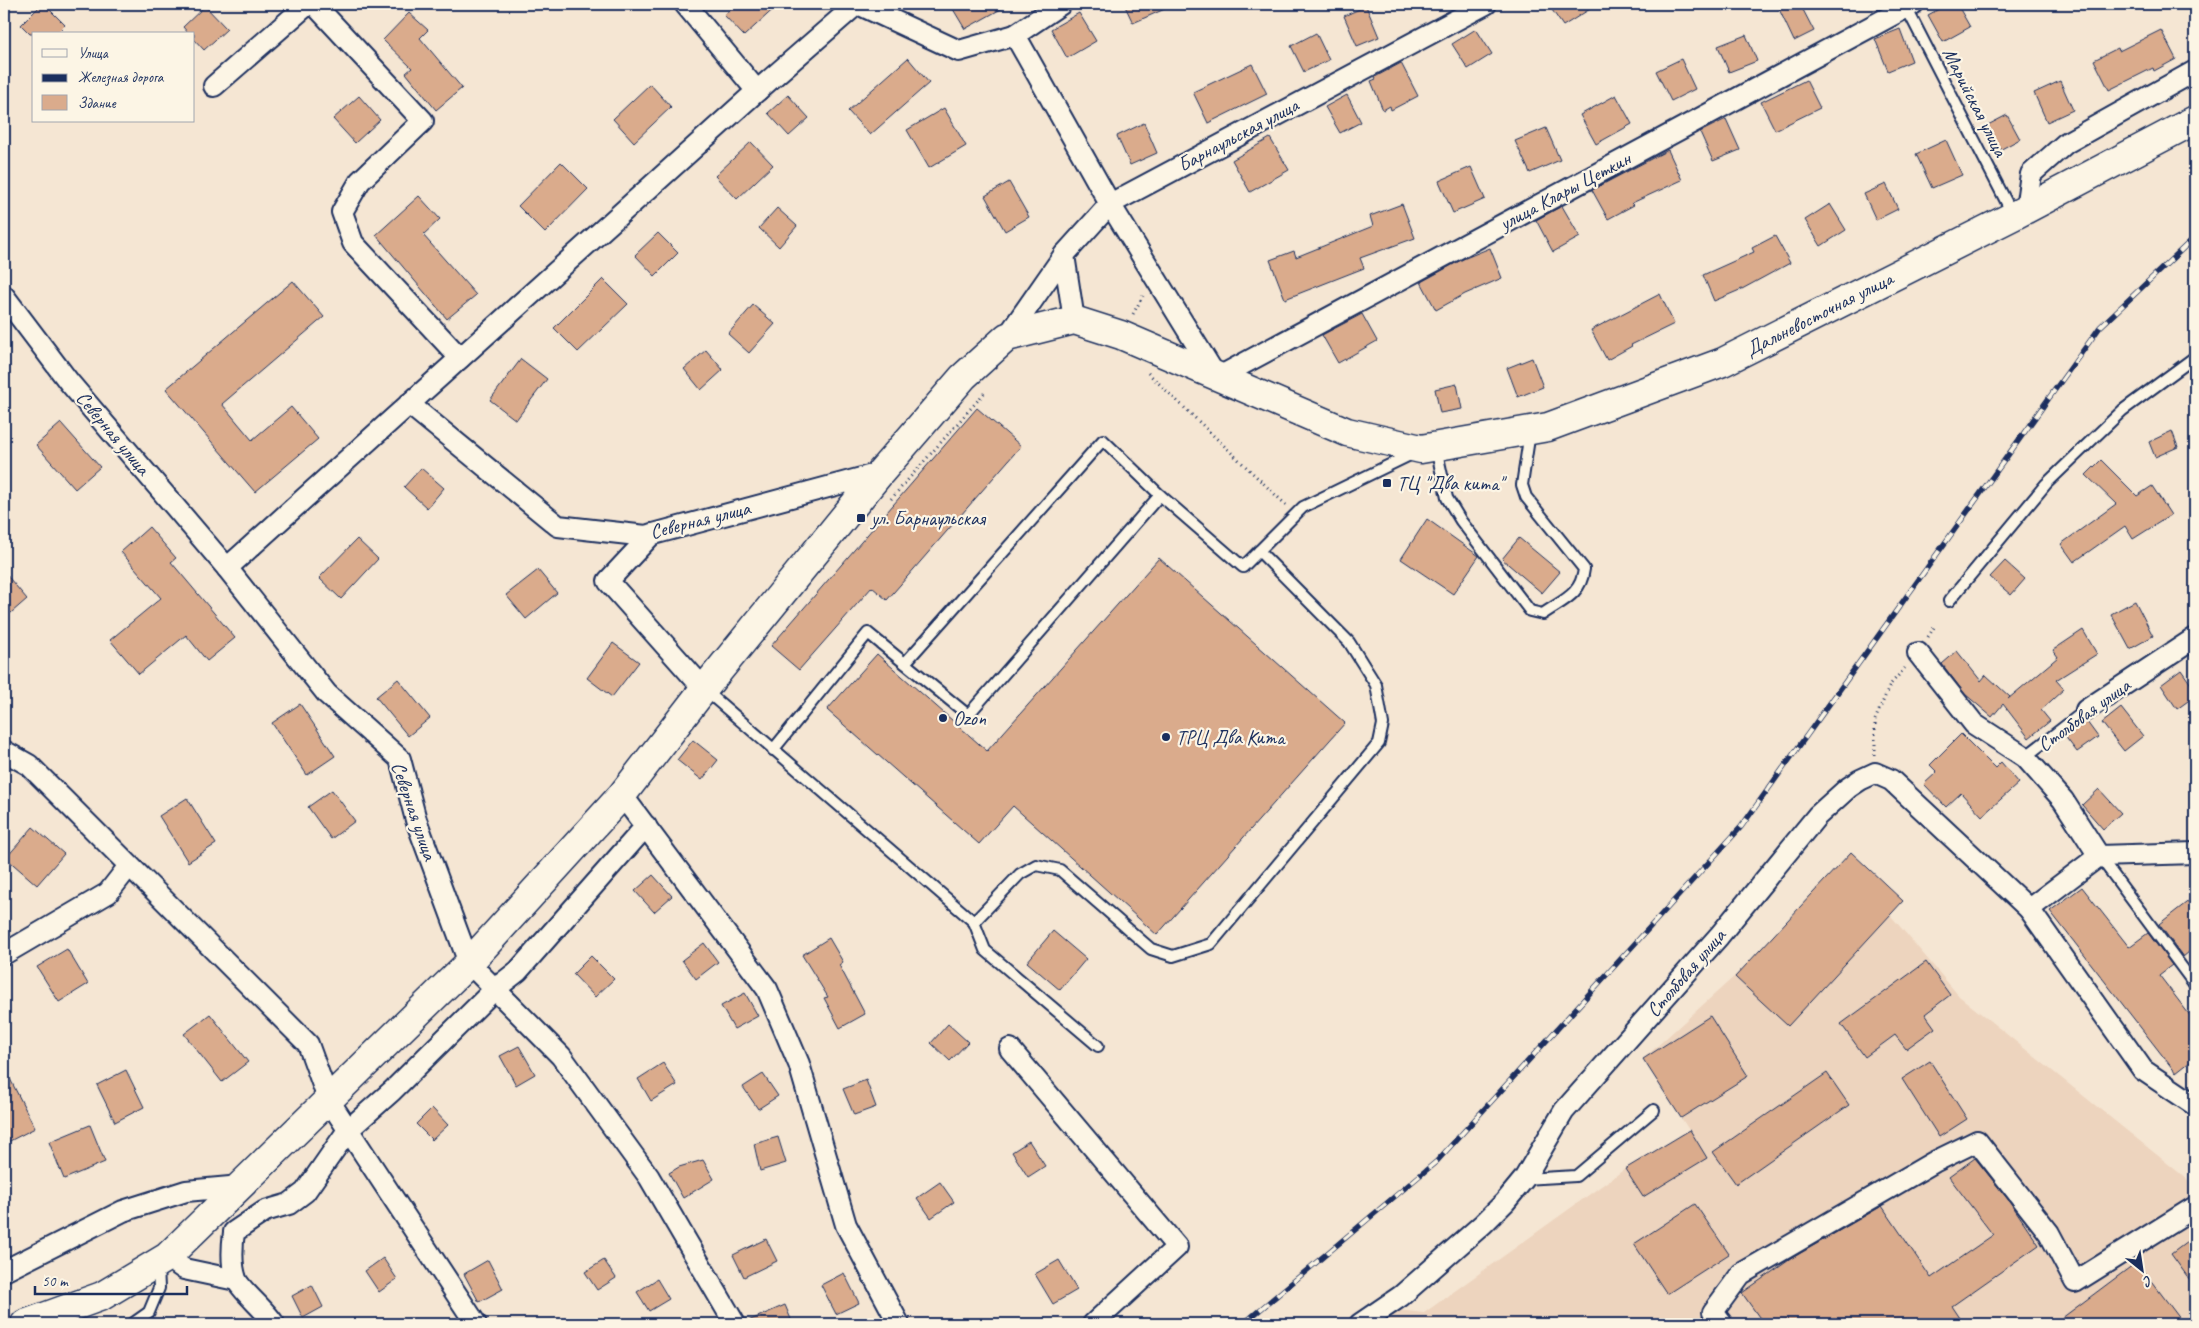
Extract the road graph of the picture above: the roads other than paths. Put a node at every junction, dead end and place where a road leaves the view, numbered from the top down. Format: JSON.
{"nodes":[{"id":1,"x":308,"y":4,"type":"edge"},
{"id":2,"x":314,"y":4,"type":"edge"},
{"id":3,"x":685,"y":4,"type":"edge"},
{"id":4,"x":858,"y":4,"type":"edge"},
{"id":5,"x":1061,"y":4,"type":"edge"},
{"id":6,"x":1486,"y":4,"type":"edge"},
{"id":7,"x":1908,"y":5,"type":"edge"},
{"id":8,"x":1015,"y":35,"type":"junction"},
{"id":9,"x":2195,"y":71,"type":"edge"},
{"id":10,"x":214,"y":86,"type":"dead end"},
{"id":11,"x":757,"y":91,"type":"junction"},
{"id":12,"x":2195,"y":120,"type":"edge"},
{"id":13,"x":1110,"y":204,"type":"junction"},
{"id":14,"x":2020,"y":213,"type":"junction"},
{"id":15,"x":1064,"y":255,"type":"junction"},
{"id":16,"x":4,"y":296,"type":"edge"},
{"id":17,"x":1074,"y":320,"type":"junction"},
{"id":18,"x":1007,"y":338,"type":"junction"},
{"id":19,"x":2195,"y":357,"type":"edge"},
{"id":20,"x":460,"y":358,"type":"junction"},
{"id":21,"x":1217,"y":378,"type":"junction"},
{"id":22,"x":409,"y":404,"type":"junction"},
{"id":23,"x":1531,"y":430,"type":"junction"},
{"id":24,"x":1428,"y":448,"type":"junction"},
{"id":25,"x":880,"y":474,"type":"junction"},
{"id":26,"x":1160,"y":495,"type":"junction"},
{"id":27,"x":652,"y":534,"type":"junction"},
{"id":28,"x":1259,"y":551,"type":"junction"},
{"id":29,"x":227,"y":568,"type":"junction"},
{"id":30,"x":1949,"y":601,"type":"dead end"},
{"id":31,"x":2195,"y":638,"type":"edge"},
{"id":32,"x":1918,"y":653,"type":"road end"},
{"id":33,"x":905,"y":664,"type":"junction"},
{"id":34,"x":704,"y":689,"type":"junction"},
{"id":35,"x":2086,"y":710,"type":"joint"},
{"id":36,"x":773,"y":750,"type":"junction"},
{"id":37,"x":4,"y":751,"type":"edge"},
{"id":38,"x":2025,"y":757,"type":"junction"},
{"id":39,"x":622,"y":795,"type":"junction"},
{"id":40,"x":646,"y":826,"type":"junction"},
{"id":41,"x":2195,"y":853,"type":"edge"},
{"id":42,"x":2099,"y":856,"type":"junction"},
{"id":43,"x":129,"y":866,"type":"junction"},
{"id":44,"x":2029,"y":909,"type":"junction"},
{"id":45,"x":974,"y":922,"type":"junction"},
{"id":46,"x":4,"y":954,"type":"edge"},
{"id":47,"x":469,"y":963,"type":"junction"},
{"id":48,"x":2192,"y":973,"type":"edge"},
{"id":49,"x":2195,"y":985,"type":"edge"},
{"id":50,"x":495,"y":989,"type":"junction"},
{"id":51,"x":1098,"y":1046,"type":"dead end"},
{"id":52,"x":1010,"y":1049,"type":"dead end"},
{"id":53,"x":328,"y":1099,"type":"junction"},
{"id":54,"x":2195,"y":1106,"type":"edge"},
{"id":55,"x":1654,"y":1110,"type":"dead end"},
{"id":56,"x":348,"y":1130,"type":"junction"},
{"id":57,"x":1524,"y":1179,"type":"junction"},
{"id":58,"x":241,"y":1186,"type":"junction"},
{"id":59,"x":2195,"y":1207,"type":"edge"},
{"id":60,"x":162,"y":1261,"type":"junction"},
{"id":61,"x":4,"y":1271,"type":"edge"},
{"id":62,"x":236,"y":1280,"type":"junction"},
{"id":63,"x":25,"y":1324,"type":"edge"},
{"id":64,"x":132,"y":1324,"type":"edge"},
{"id":65,"x":274,"y":1324,"type":"edge"},
{"id":66,"x":476,"y":1324,"type":"edge"},
{"id":67,"x":735,"y":1324,"type":"edge"},
{"id":68,"x":899,"y":1324,"type":"edge"},
{"id":69,"x":1093,"y":1324,"type":"edge"},
{"id":70,"x":1360,"y":1324,"type":"edge"},
{"id":71,"x":1722,"y":1324,"type":"edge"}],
"edges":[{"from":1,"to":10,"type":"street"},
{"from":2,"to":20,"type":"street"},
{"from":3,"to":11,"type":"street"},
{"from":4,"to":8,"type":"street"},
{"from":4,"to":11,"type":"street"},
{"from":5,"to":8,"type":"street"},
{"from":6,"to":13,"type":"street","name":"Барнаульская улица"},
{"from":7,"to":14,"type":"lane","name":"Марийская улица"},
{"from":7,"to":21,"type":"street","name":"улица Клары Цеткин"},
{"from":8,"to":13,"type":"street"},
{"from":9,"to":14,"type":"street"},
{"from":11,"to":20,"type":"street"},
{"from":12,"to":14,"type":"street","name":"Дальневосточная улица"},
{"from":13,"to":15,"type":"street","name":"Барнаульская улица"},
{"from":13,"to":21,"type":"street"},
{"from":14,"to":23,"type":"street","name":"Дальневосточная улица"},
{"from":15,"to":17,"type":"street"},
{"from":15,"to":18,"type":"street","name":"Барнаульская улица"},
{"from":16,"to":29,"type":"street","name":"Северная улица"},
{"from":17,"to":18,"type":"street"},
{"from":17,"to":21,"type":"street"},
{"from":18,"to":25,"type":"street"},
{"from":19,"to":30,"type":"lane"},
{"from":20,"to":22,"type":"street"},
{"from":21,"to":24,"type":"street"},
{"from":22,"to":27,"type":"street","name":"Северная улица"},
{"from":22,"to":29,"type":"street"},
{"from":23,"to":24,"type":"street","name":"Дальневосточная улица"},
{"from":23,"to":24,"type":"lane"},
{"from":24,"to":28,"type":"lane"},
{"from":25,"to":27,"type":"street","name":"Северная улица"},
{"from":25,"to":34,"type":"street"},
{"from":26,"to":28,"type":"lane"},
{"from":26,"to":33,"type":"lane"},
{"from":26,"to":33,"type":"lane"},
{"from":27,"to":34,"type":"street"},
{"from":28,"to":45,"type":"lane"},
{"from":29,"to":47,"type":"street","name":"Северная улица"},
{"from":31,"to":35,"type":"street","name":"Столбовая улица"},
{"from":32,"to":38,"type":"street"},
{"from":33,"to":36,"type":"lane"},
{"from":34,"to":36,"type":"lane"},
{"from":34,"to":39,"type":"street"},
{"from":35,"to":38,"type":"lane","name":"Столбовая улица"},
{"from":36,"to":45,"type":"lane"},
{"from":37,"to":43,"type":"street"},
{"from":38,"to":42,"type":"street","name":"Столбовая улица"},
{"from":39,"to":40,"type":"street"},
{"from":39,"to":47,"type":"street"},
{"from":40,"to":50,"type":"street"},
{"from":40,"to":68,"type":"street"},
{"from":41,"to":42,"type":"street"},
{"from":42,"to":44,"type":"street"},
{"from":42,"to":48,"type":"lane"},
{"from":43,"to":46,"type":"street"},
{"from":43,"to":53,"type":"street"},
{"from":44,"to":54,"type":"street"},
{"from":44,"to":57,"type":"street","name":"Столбовая улица"},
{"from":45,"to":51,"type":"lane"},
{"from":47,"to":50,"type":"street"},
{"from":47,"to":53,"type":"street"},
{"from":48,"to":49,"type":"lane"},
{"from":50,"to":56,"type":"street"},
{"from":50,"to":67,"type":"street"},
{"from":52,"to":69,"type":"street"},
{"from":53,"to":56,"type":"street"},
{"from":53,"to":58,"type":"street"},
{"from":55,"to":57,"type":"lane"},
{"from":56,"to":62,"type":"street"},
{"from":56,"to":66,"type":"street"},
{"from":57,"to":70,"type":"street","name":"Столбовая улица"},
{"from":58,"to":60,"type":"street"},
{"from":58,"to":61,"type":"street"},
{"from":59,"to":71,"type":"street"},
{"from":60,"to":62,"type":"street"},
{"from":60,"to":63,"type":"street"},
{"from":60,"to":64,"type":"lane"},
{"from":62,"to":65,"type":"street"}]}
